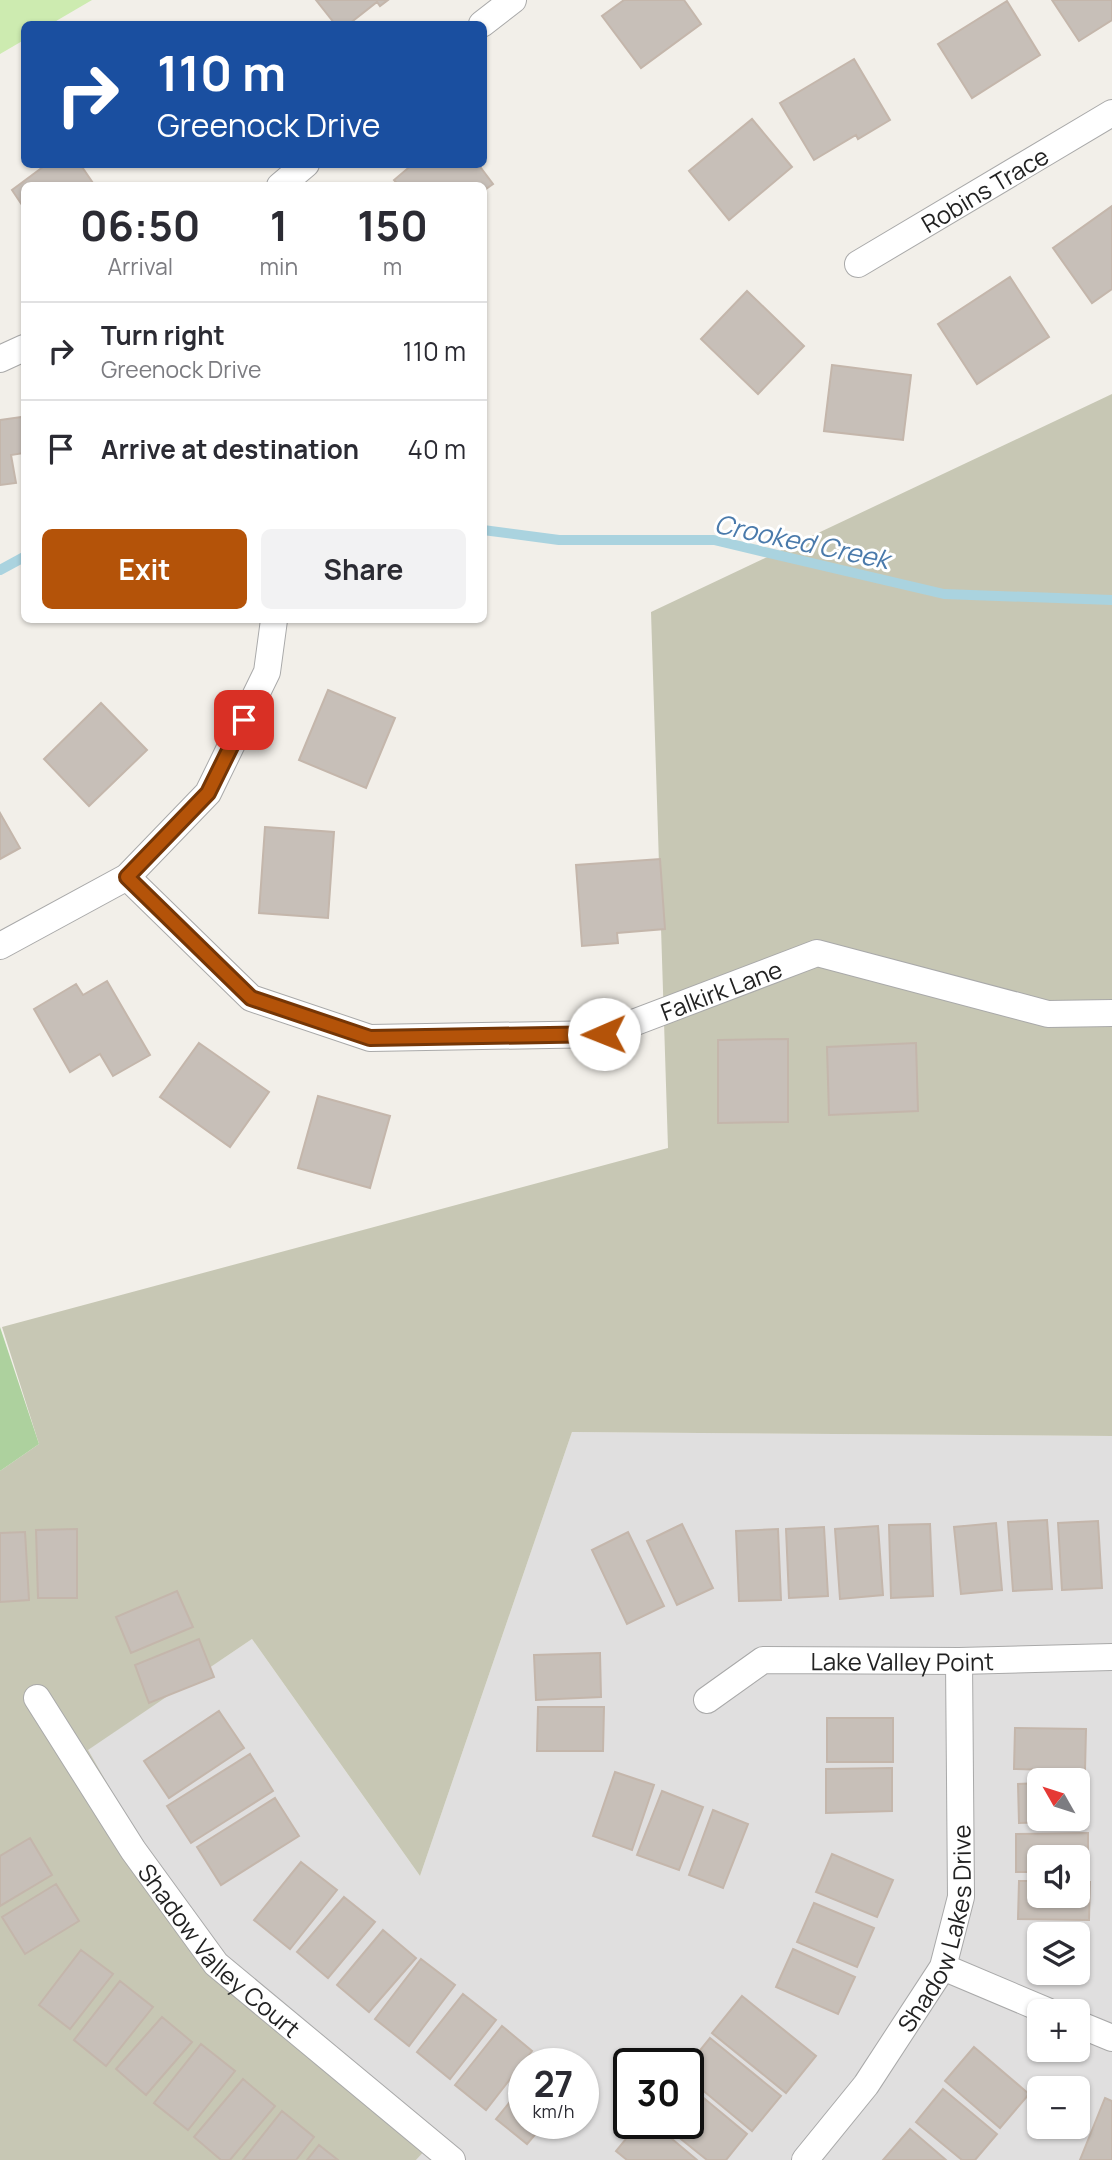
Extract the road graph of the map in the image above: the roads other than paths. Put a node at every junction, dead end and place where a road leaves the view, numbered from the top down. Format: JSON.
{"nodes":[{"id":1,"x":513,"y":0,"type":"edge"},
{"id":2,"x":486,"y":21,"type":"edge"},
{"id":3,"x":1112,"y":113,"type":"edge"},
{"id":4,"x":301,"y":168,"type":"edge"},
{"id":5,"x":285,"y":182,"type":"edge"},
{"id":6,"x":858,"y":264,"type":"dead end"},
{"id":7,"x":21,"y":349,"type":"edge"},
{"id":8,"x":0,"y":359,"type":"edge"},
{"id":9,"x":274,"y":623,"type":"edge"},
{"id":10,"x":127,"y":877,"type":"junction"},
{"id":11,"x":0,"y":946,"type":"edge"},
{"id":12,"x":1112,"y":1013,"type":"edge"},
{"id":13,"x":1112,"y":1657,"type":"edge"},
{"id":14,"x":959,"y":1661,"type":"junction"},
{"id":15,"x":37,"y":1698,"type":"dead end"},
{"id":16,"x":707,"y":1700,"type":"dead end"},
{"id":17,"x":943,"y":1967,"type":"junction"},
{"id":18,"x":1027,"y":2003,"type":"edge"},
{"id":19,"x":1090,"y":2029,"type":"edge"},
{"id":20,"x":1112,"y":2038,"type":"edge"},
{"id":21,"x":452,"y":2160,"type":"edge"},
{"id":22,"x":805,"y":2160,"type":"edge"}],
"edges":[{"from":1,"to":2,"type":"street"},
{"from":3,"to":6,"type":"street","name":"Robins Trace"},
{"from":4,"to":5,"type":"street"},
{"from":7,"to":8,"type":"street"},
{"from":9,"to":10,"type":"street"},
{"from":10,"to":11,"type":"street"},
{"from":10,"to":12,"type":"street","name":"Falkirk Lane"},
{"from":13,"to":14,"type":"street","name":"Lake Valley Point"},
{"from":14,"to":16,"type":"street","name":"Lake Valley Point"},
{"from":14,"to":17,"type":"street","name":"Shadow Lakes Drive"},
{"from":15,"to":21,"type":"street","name":"Shadow Valley Court"},
{"from":17,"to":18,"type":"street"},
{"from":17,"to":22,"type":"street","name":"Shadow Lakes Drive"},
{"from":19,"to":20,"type":"street"}]}
